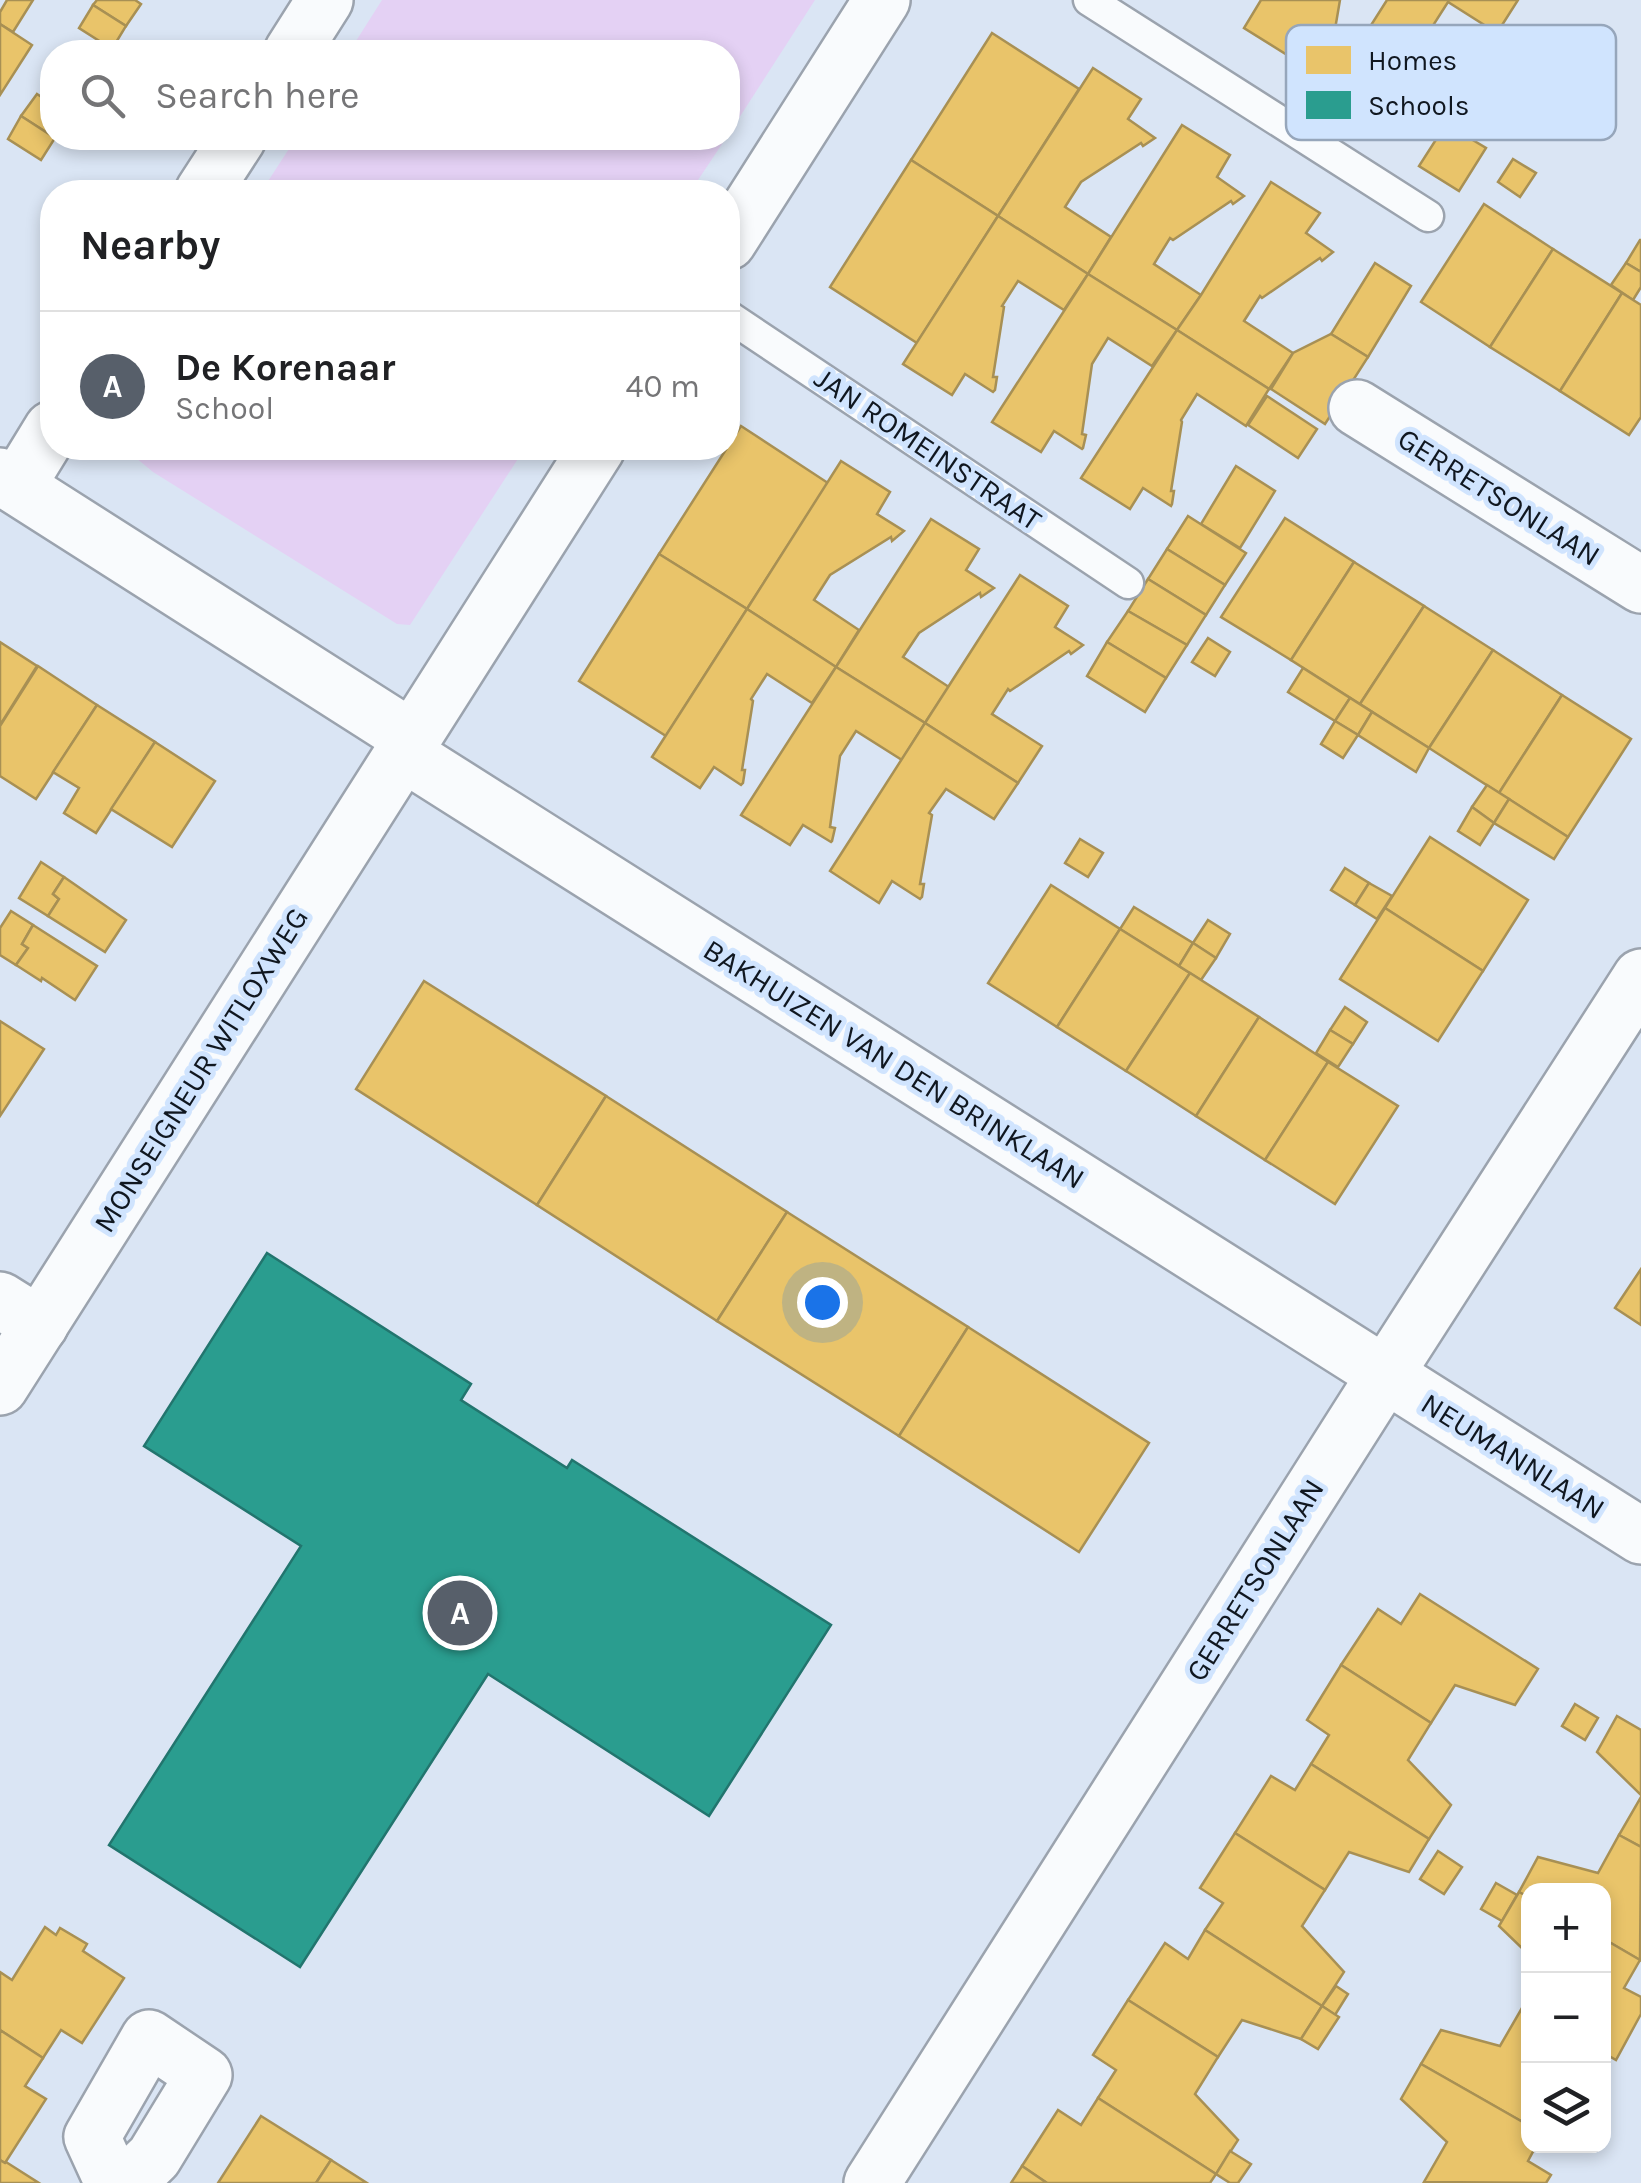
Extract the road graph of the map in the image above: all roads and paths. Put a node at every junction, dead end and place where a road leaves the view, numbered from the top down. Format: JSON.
{"nodes":[{"id":1,"x":325,"y":0,"type":"edge"},
{"id":2,"x":882,"y":0,"type":"edge"},
{"id":3,"x":1090,"y":0,"type":"edge"},
{"id":4,"x":300,"y":40,"type":"edge"},
{"id":5,"x":1286,"y":125,"type":"edge"},
{"id":6,"x":1309,"y":140,"type":"edge"},
{"id":7,"x":230,"y":150,"type":"edge"},
{"id":8,"x":211,"y":180,"type":"edge"},
{"id":9,"x":1428,"y":216,"type":"dead end"},
{"id":10,"x":740,"y":223,"type":"edge"},
{"id":11,"x":740,"y":324,"type":"edge"},
{"id":12,"x":1357,"y":408,"type":"dead end"},
{"id":13,"x":40,"y":444,"type":"edge"},
{"id":14,"x":589,"y":460,"type":"edge"},
{"id":15,"x":8,"y":481,"type":"edge"},
{"id":16,"x":1128,"y":582,"type":"dead end"},
{"id":17,"x":1641,"y":585,"type":"edge"},
{"id":18,"x":408,"y":746,"type":"junction"},
{"id":19,"x":1641,"y":978,"type":"edge"},
{"id":20,"x":20,"y":1312,"type":"edge"},
{"id":21,"x":1385,"y":1375,"type":"junction"},
{"id":22,"x":0,"y":1387,"type":"edge"},
{"id":23,"x":1641,"y":1536,"type":"edge"},
{"id":24,"x":113,"y":2183,"type":"edge"},
{"id":25,"x":126,"y":2183,"type":"edge"},
{"id":26,"x":872,"y":2183,"type":"edge"}],
"edges":[{"from":1,"to":4,"type":"street"},
{"from":2,"to":10,"type":"street"},
{"from":3,"to":5,"type":"lane"},
{"from":6,"to":9,"type":"lane"},
{"from":7,"to":8,"type":"street"},
{"from":11,"to":16,"type":"lane","name":"JAN ROMEINSTRAAT"},
{"from":12,"to":17,"type":"street","name":"GERRETSONLAAN"},
{"from":13,"to":15,"type":"street"},
{"from":14,"to":18,"type":"street"},
{"from":15,"to":18,"type":"street","name":"BAKHUIZEN VAN DEN BRINKLAAN"},
{"from":18,"to":20,"type":"street","name":"MONSEIGNEUR WITLOXWEG"},
{"from":18,"to":21,"type":"street","name":"BAKHUIZEN VAN DEN BRINKLAAN"},
{"from":19,"to":21,"type":"street","name":"GERRETSONLAAN"},
{"from":20,"to":22,"type":"street","name":"MONSEIGNEUR WITLOXWEG"},
{"from":21,"to":23,"type":"street","name":"NEUMANNLAAN"},
{"from":21,"to":26,"type":"street","name":"GERRETSONLAAN"},
{"from":24,"to":25,"type":"street"}]}
